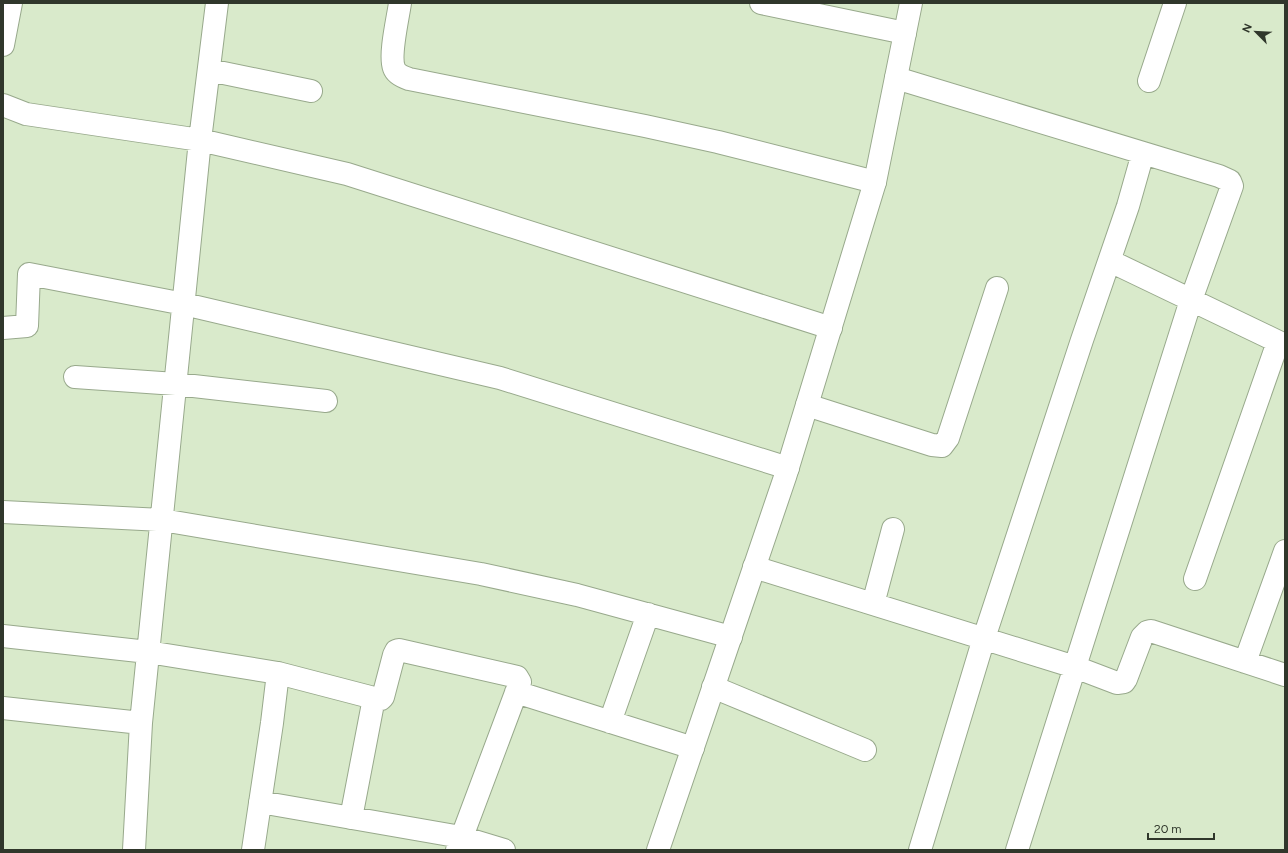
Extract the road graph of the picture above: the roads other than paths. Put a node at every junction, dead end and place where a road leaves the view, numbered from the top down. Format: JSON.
{"nodes":[{"id":1,"x":11,"y":3,"type":"edge"},
{"id":2,"x":217,"y":3,"type":"edge"},
{"id":3,"x":400,"y":3,"type":"edge"},
{"id":4,"x":761,"y":3,"type":"edge"},
{"id":5,"x":912,"y":3,"type":"edge"},
{"id":6,"x":1175,"y":3,"type":"edge"},
{"id":7,"x":905,"y":33,"type":"junction"},
{"id":8,"x":3,"y":44,"type":"edge"},
{"id":9,"x":209,"y":70,"type":"junction"},
{"id":10,"x":896,"y":78,"type":"junction"},
{"id":11,"x":1150,"y":81,"type":"dead end"},
{"id":12,"x":311,"y":91,"type":"dead end"},
{"id":13,"x":3,"y":105,"type":"edge"},
{"id":14,"x":200,"y":140,"type":"junction"},
{"id":15,"x":1143,"y":153,"type":"junction"},
{"id":16,"x":875,"y":182,"type":"junction"},
{"id":17,"x":1110,"y":261,"type":"junction"},
{"id":18,"x":997,"y":288,"type":"dead end"},
{"id":19,"x":1191,"y":300,"type":"junction"},
{"id":20,"x":184,"y":304,"type":"junction"},
{"id":21,"x":3,"y":328,"type":"edge"},
{"id":22,"x":831,"y":328,"type":"junction"},
{"id":23,"x":1282,"y":343,"type":"edge"},
{"id":24,"x":75,"y":377,"type":"dead end"},
{"id":25,"x":176,"y":384,"type":"junction"},
{"id":26,"x":326,"y":401,"type":"dead end"},
{"id":27,"x":807,"y":405,"type":"junction"},
{"id":28,"x":788,"y":468,"type":"junction"},
{"id":29,"x":3,"y":512,"type":"edge"},
{"id":30,"x":162,"y":520,"type":"junction"},
{"id":31,"x":893,"y":529,"type":"dead end"},
{"id":32,"x":1285,"y":551,"type":"edge"},
{"id":33,"x":754,"y":567,"type":"junction"},
{"id":34,"x":1195,"y":579,"type":"dead end"},
{"id":35,"x":873,"y":604,"type":"junction"},
{"id":36,"x":648,"y":614,"type":"junction"},
{"id":37,"x":3,"y":636,"type":"edge"},
{"id":38,"x":731,"y":637,"type":"junction"},
{"id":39,"x":984,"y":638,"type":"junction"},
{"id":40,"x":148,"y":652,"type":"junction"},
{"id":41,"x":1245,"y":662,"type":"junction"},
{"id":42,"x":1074,"y":667,"type":"junction"},
{"id":43,"x":278,"y":673,"type":"junction"},
{"id":44,"x":1285,"y":675,"type":"edge"},
{"id":45,"x":713,"y":687,"type":"junction"},
{"id":46,"x":516,"y":692,"type":"junction"},
{"id":47,"x":374,"y":698,"type":"junction"},
{"id":48,"x":3,"y":708,"type":"edge"},
{"id":49,"x":610,"y":722,"type":"junction"},
{"id":50,"x":141,"y":723,"type":"junction"},
{"id":51,"x":693,"y":748,"type":"junction"},
{"id":52,"x":864,"y":750,"type":"dead end"},
{"id":53,"x":260,"y":802,"type":"junction"},
{"id":54,"x":351,"y":818,"type":"junction"},
{"id":55,"x":459,"y":844,"type":"edge"},
{"id":56,"x":134,"y":850,"type":"edge"},
{"id":57,"x":253,"y":850,"type":"edge"},
{"id":58,"x":504,"y":850,"type":"edge"},
{"id":59,"x":658,"y":850,"type":"edge"},
{"id":60,"x":920,"y":850,"type":"edge"},
{"id":61,"x":1017,"y":850,"type":"edge"}],
"edges":[{"from":1,"to":8,"type":"street"},
{"from":2,"to":9,"type":"street"},
{"from":3,"to":16,"type":"street"},
{"from":4,"to":7,"type":"street"},
{"from":5,"to":7,"type":"street"},
{"from":6,"to":11,"type":"street"},
{"from":7,"to":10,"type":"street"},
{"from":9,"to":12,"type":"street"},
{"from":9,"to":14,"type":"street"},
{"from":10,"to":15,"type":"street"},
{"from":10,"to":16,"type":"street"},
{"from":13,"to":14,"type":"street"},
{"from":14,"to":20,"type":"street"},
{"from":14,"to":22,"type":"street"},
{"from":15,"to":17,"type":"street"},
{"from":15,"to":19,"type":"street"},
{"from":16,"to":22,"type":"street"},
{"from":17,"to":19,"type":"street"},
{"from":17,"to":39,"type":"street"},
{"from":18,"to":27,"type":"street"},
{"from":19,"to":23,"type":"street"},
{"from":19,"to":42,"type":"street"},
{"from":20,"to":21,"type":"street"},
{"from":20,"to":25,"type":"street"},
{"from":20,"to":28,"type":"street"},
{"from":22,"to":27,"type":"street"},
{"from":23,"to":34,"type":"street"},
{"from":24,"to":25,"type":"street"},
{"from":25,"to":26,"type":"street"},
{"from":25,"to":30,"type":"street"},
{"from":27,"to":28,"type":"street"},
{"from":28,"to":33,"type":"street"},
{"from":29,"to":30,"type":"street"},
{"from":30,"to":36,"type":"street"},
{"from":30,"to":40,"type":"street"},
{"from":31,"to":35,"type":"street"},
{"from":32,"to":41,"type":"street"},
{"from":33,"to":35,"type":"street"},
{"from":33,"to":38,"type":"street"},
{"from":35,"to":39,"type":"street"},
{"from":36,"to":38,"type":"street"},
{"from":36,"to":49,"type":"street"},
{"from":37,"to":40,"type":"street"},
{"from":38,"to":45,"type":"street"},
{"from":39,"to":42,"type":"street"},
{"from":39,"to":60,"type":"street"},
{"from":40,"to":43,"type":"street"},
{"from":40,"to":50,"type":"street"},
{"from":41,"to":42,"type":"street"},
{"from":41,"to":44,"type":"street"},
{"from":42,"to":61,"type":"street"},
{"from":43,"to":47,"type":"street"},
{"from":43,"to":53,"type":"street"},
{"from":45,"to":51,"type":"street"},
{"from":45,"to":52,"type":"street"},
{"from":46,"to":47,"type":"street"},
{"from":46,"to":49,"type":"street"},
{"from":46,"to":55,"type":"street"},
{"from":47,"to":54,"type":"street"},
{"from":48,"to":50,"type":"street"},
{"from":49,"to":51,"type":"street"},
{"from":50,"to":56,"type":"street"},
{"from":51,"to":59,"type":"street"},
{"from":53,"to":54,"type":"street"},
{"from":53,"to":57,"type":"street"},
{"from":54,"to":55,"type":"street"},
{"from":55,"to":58,"type":"street"}]}
